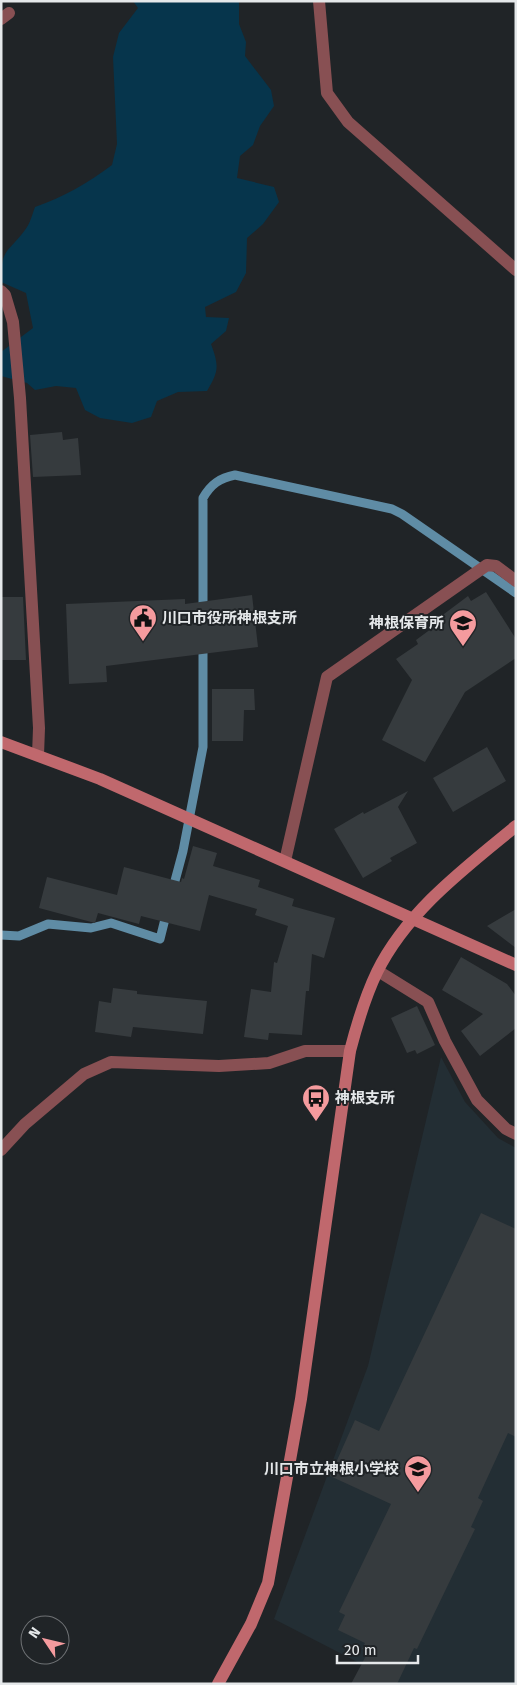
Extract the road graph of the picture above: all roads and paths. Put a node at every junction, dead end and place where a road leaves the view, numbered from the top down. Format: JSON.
{"nodes":[{"id":1,"x":319,"y":1,"type":"edge"},
{"id":2,"x":516,"y":270,"type":"edge"},
{"id":3,"x":1,"y":291,"type":"edge"},
{"id":4,"x":516,"y":581,"type":"edge"},
{"id":5,"x":1,"y":742,"type":"edge"},
{"id":6,"x":38,"y":755,"type":"junction"},
{"id":7,"x":516,"y":826,"type":"edge"},
{"id":8,"x":285,"y":861,"type":"junction"},
{"id":9,"x":412,"y":919,"type":"junction"},
{"id":10,"x":516,"y":965,"type":"edge"},
{"id":11,"x":378,"y":971,"type":"junction"},
{"id":12,"x":350,"y":1051,"type":"junction"},
{"id":13,"x":516,"y":1134,"type":"edge"},
{"id":14,"x":1,"y":1150,"type":"edge"},
{"id":15,"x":218,"y":1684,"type":"edge"}],
"edges":[{"from":1,"to":2,"type":"street"},
{"from":3,"to":6,"type":"street"},
{"from":4,"to":8,"type":"street"},
{"from":5,"to":6,"type":"street"},
{"from":6,"to":8,"type":"street"},
{"from":7,"to":9,"type":"street"},
{"from":8,"to":9,"type":"street"},
{"from":9,"to":10,"type":"street"},
{"from":9,"to":11,"type":"street"},
{"from":11,"to":12,"type":"street"},
{"from":11,"to":13,"type":"street"},
{"from":12,"to":14,"type":"street"},
{"from":12,"to":15,"type":"street"}]}
